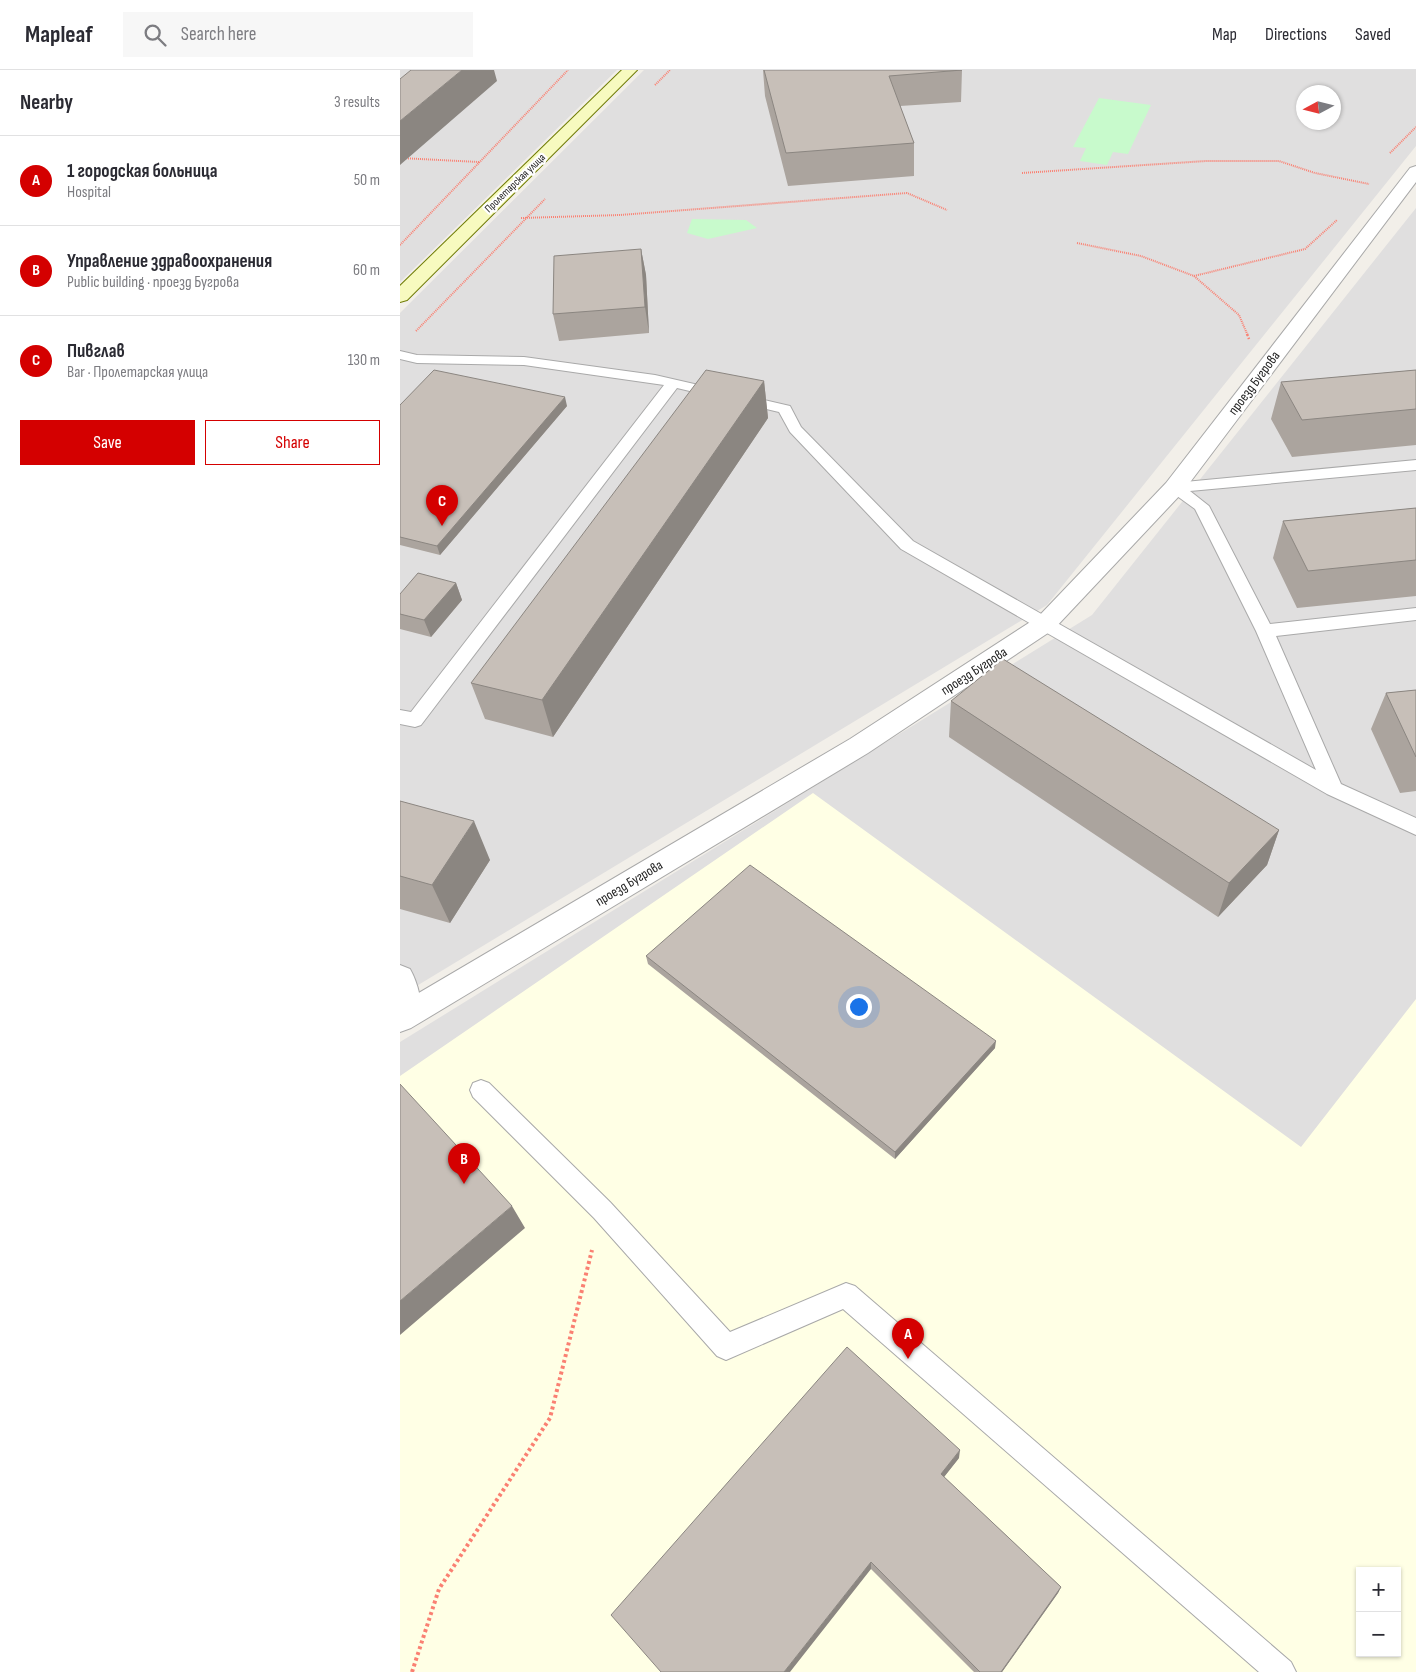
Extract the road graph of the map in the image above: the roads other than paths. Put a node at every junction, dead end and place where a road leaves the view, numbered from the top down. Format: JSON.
{"nodes":[{"id":1,"x":630,"y":70,"type":"edge"},
{"id":2,"x":1416,"y":171,"type":"edge"},
{"id":3,"x":400,"y":296,"type":"edge"},
{"id":4,"x":400,"y":354,"type":"edge"},
{"id":5,"x":672,"y":385,"type":"junction"},
{"id":6,"x":1416,"y":465,"type":"edge"},
{"id":7,"x":1174,"y":488,"type":"junction"},
{"id":8,"x":1416,"y":614,"type":"edge"},
{"id":9,"x":1046,"y":623,"type":"junction"},
{"id":10,"x":1265,"y":631,"type":"junction"},
{"id":11,"x":400,"y":717,"type":"edge"},
{"id":12,"x":1334,"y":789,"type":"junction"},
{"id":13,"x":1416,"y":827,"type":"edge"},
{"id":14,"x":400,"y":974,"type":"edge"},
{"id":15,"x":405,"y":1016,"type":"edge"},
{"id":16,"x":481,"y":1090,"type":"dead end"},
{"id":17,"x":1281,"y":1672,"type":"edge"}],
"edges":[{"from":1,"to":3,"type":"main road","name":"Пролетарская улица"},
{"from":2,"to":7,"type":"street","name":"проезд Бугрова"},
{"from":4,"to":5,"type":"lane"},
{"from":5,"to":9,"type":"lane"},
{"from":5,"to":11,"type":"lane"},
{"from":6,"to":7,"type":"lane"},
{"from":7,"to":9,"type":"street","name":"проезд Бугрова"},
{"from":7,"to":10,"type":"lane"},
{"from":8,"to":10,"type":"lane"},
{"from":9,"to":12,"type":"lane"},
{"from":9,"to":15,"type":"street","name":"проезд Бугрова"},
{"from":10,"to":12,"type":"lane"},
{"from":12,"to":13,"type":"lane"},
{"from":14,"to":15,"type":"lane"},
{"from":16,"to":17,"type":"lane"}]}
